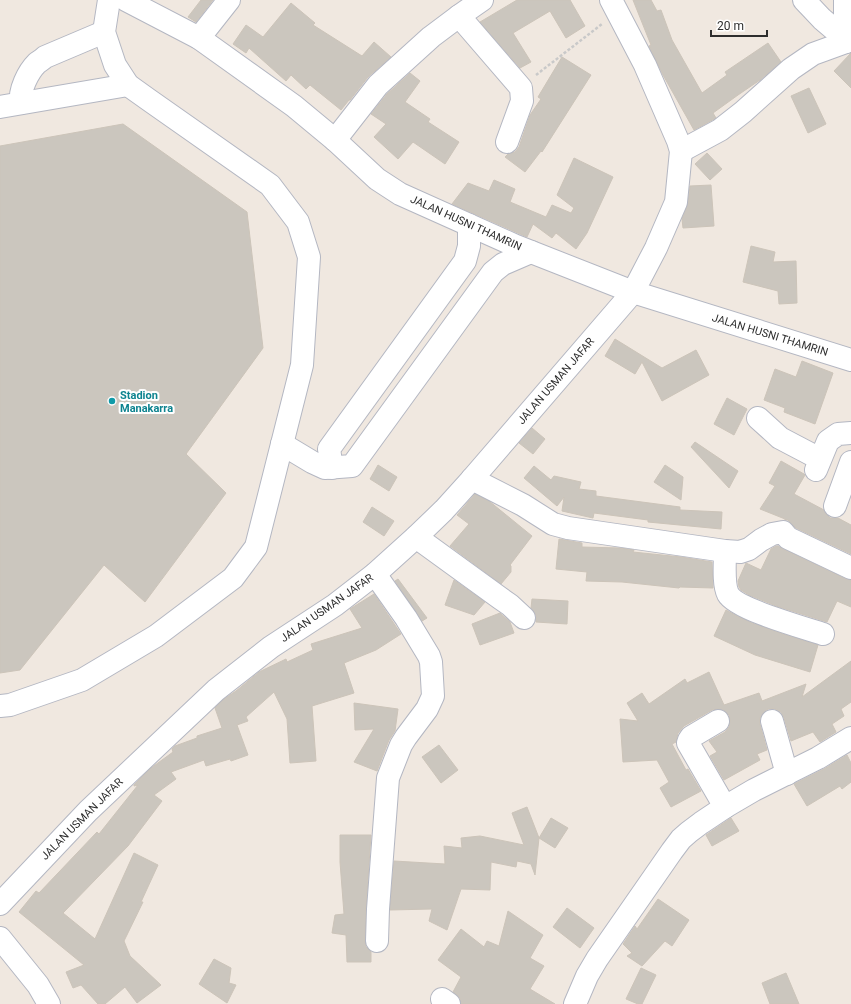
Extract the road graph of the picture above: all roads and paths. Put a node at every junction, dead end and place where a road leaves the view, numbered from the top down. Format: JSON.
{"nodes":[{"id":1,"x":110,"y":0,"type":"edge"},
{"id":2,"x":126,"y":0,"type":"edge"},
{"id":3,"x":229,"y":0,"type":"edge"},
{"id":4,"x":482,"y":0,"type":"edge"},
{"id":5,"x":804,"y":0,"type":"edge"},
{"id":6,"x":845,"y":0,"type":"edge"},
{"id":7,"x":614,"y":7,"type":"edge"},
{"id":8,"x":459,"y":16,"type":"junction"},
{"id":9,"x":104,"y":32,"type":"junction"},
{"id":10,"x":198,"y":38,"type":"junction"},
{"id":11,"x":846,"y":39,"type":"edge"},
{"id":12,"x":128,"y":84,"type":"junction"},
{"id":13,"x":521,"y":88,"type":"junction"},
{"id":14,"x":21,"y":100,"type":"junction"},
{"id":15,"x":0,"y":107,"type":"edge"},
{"id":16,"x":335,"y":140,"type":"junction"},
{"id":17,"x":507,"y":142,"type":"dead end"},
{"id":18,"x":681,"y":151,"type":"junction"},
{"id":19,"x":469,"y":225,"type":"junction"},
{"id":20,"x":531,"y":252,"type":"junction"},
{"id":21,"x":633,"y":292,"type":"junction"},
{"id":22,"x":851,"y":360,"type":"edge"},
{"id":23,"x":758,"y":418,"type":"dead end"},
{"id":24,"x":851,"y":433,"type":"edge"},
{"id":25,"x":282,"y":444,"type":"junction"},
{"id":26,"x":851,"y":462,"type":"edge"},
{"id":27,"x":332,"y":468,"type":"junction"},
{"id":28,"x":472,"y":479,"type":"junction"},
{"id":29,"x":835,"y":506,"type":"dead end"},
{"id":30,"x":416,"y":537,"type":"junction"},
{"id":31,"x":725,"y":551,"type":"junction"},
{"id":32,"x":851,"y":568,"type":"edge"},
{"id":33,"x":375,"y":574,"type":"junction"},
{"id":34,"x":524,"y":618,"type":"dead end"},
{"id":35,"x":823,"y":634,"type":"dead end"},
{"id":36,"x":0,"y":706,"type":"edge"},
{"id":37,"x":718,"y":721,"type":"dead end"},
{"id":38,"x":772,"y":721,"type":"dead end"},
{"id":39,"x":851,"y":738,"type":"edge"},
{"id":40,"x":787,"y":774,"type":"junction"},
{"id":41,"x":725,"y":807,"type":"junction"},
{"id":42,"x":0,"y":904,"type":"edge"},
{"id":43,"x":0,"y":938,"type":"edge"},
{"id":44,"x":377,"y":941,"type":"dead end"},
{"id":45,"x":49,"y":1004,"type":"edge"},
{"id":46,"x":575,"y":1004,"type":"edge"}],
"edges":[{"from":1,"to":9,"type":"street"},
{"from":2,"to":10,"type":"street","name":"JALAN HUSNI THAMRIN"},
{"from":3,"to":10,"type":"street"},
{"from":4,"to":8,"type":"street"},
{"from":5,"to":11,"type":"street"},
{"from":6,"to":11,"type":"street"},
{"from":7,"to":13,"type":"path"},
{"from":7,"to":18,"type":"street"},
{"from":8,"to":13,"type":"street"},
{"from":8,"to":16,"type":"street"},
{"from":9,"to":12,"type":"street"},
{"from":9,"to":14,"type":"street"},
{"from":10,"to":16,"type":"street","name":"JALAN HUSNI THAMRIN"},
{"from":11,"to":18,"type":"street"},
{"from":12,"to":14,"type":"street"},
{"from":12,"to":25,"type":"street"},
{"from":13,"to":17,"type":"street"},
{"from":14,"to":15,"type":"street"},
{"from":16,"to":19,"type":"street","name":"JALAN HUSNI THAMRIN"},
{"from":18,"to":21,"type":"street","name":"JALAN USMAN JAFAR"},
{"from":19,"to":20,"type":"street","name":"JALAN HUSNI THAMRIN"},
{"from":19,"to":27,"type":"street"},
{"from":20,"to":21,"type":"street","name":"JALAN HUSNI THAMRIN"},
{"from":20,"to":27,"type":"street"},
{"from":21,"to":22,"type":"street","name":"JALAN HUSNI THAMRIN"},
{"from":21,"to":28,"type":"street","name":"JALAN USMAN JAFAR"},
{"from":23,"to":24,"type":"street"},
{"from":25,"to":27,"type":"street"},
{"from":25,"to":36,"type":"street"},
{"from":26,"to":29,"type":"street"},
{"from":28,"to":30,"type":"street","name":"JALAN USMAN JAFAR"},
{"from":28,"to":31,"type":"street"},
{"from":30,"to":33,"type":"street","name":"JALAN USMAN JAFAR"},
{"from":30,"to":34,"type":"street"},
{"from":31,"to":32,"type":"street"},
{"from":31,"to":35,"type":"street"},
{"from":33,"to":42,"type":"street","name":"JALAN USMAN JAFAR"},
{"from":33,"to":44,"type":"street"},
{"from":37,"to":41,"type":"street"},
{"from":38,"to":40,"type":"street"},
{"from":39,"to":40,"type":"street"},
{"from":40,"to":41,"type":"street"},
{"from":41,"to":46,"type":"street"},
{"from":43,"to":45,"type":"street"}]}
